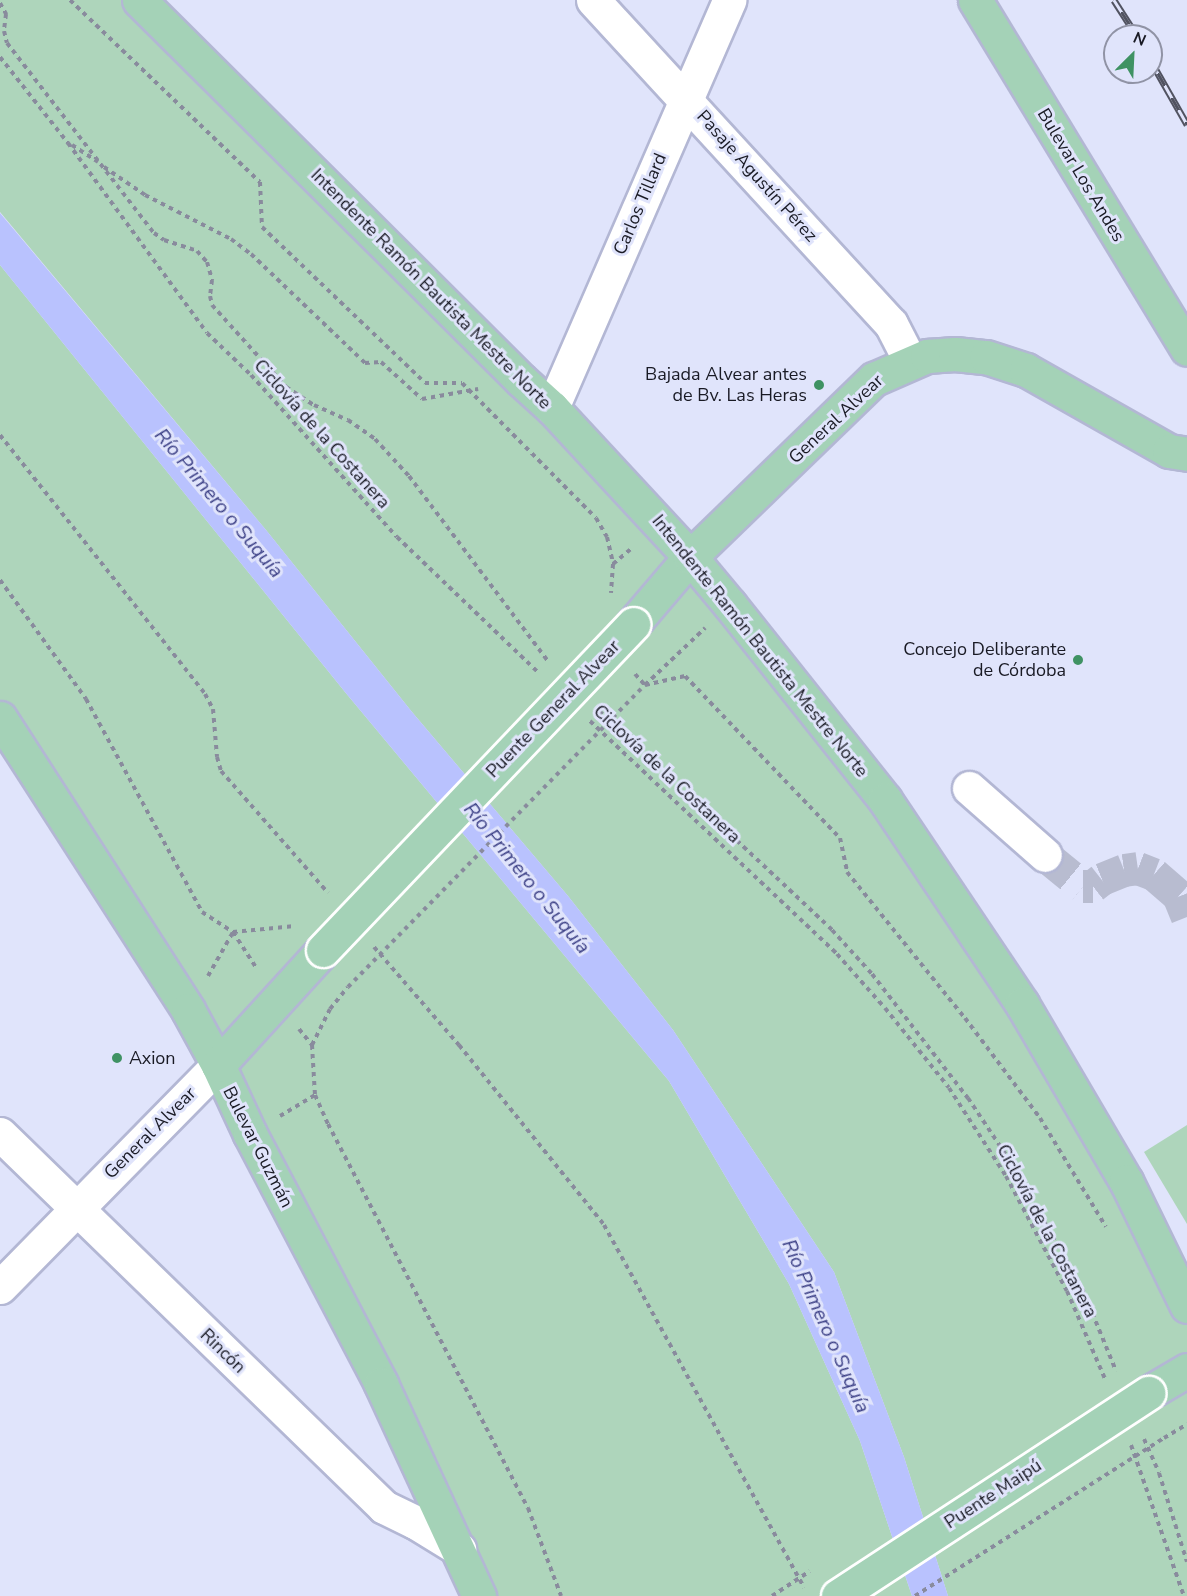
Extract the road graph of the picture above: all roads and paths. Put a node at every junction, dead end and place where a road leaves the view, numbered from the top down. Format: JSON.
{"nodes":[{"id":1,"x":70,"y":0,"type":"edge"},
{"id":2,"x":139,"y":0,"type":"edge"},
{"id":3,"x":593,"y":0,"type":"edge"},
{"id":4,"x":729,"y":0,"type":"edge"},
{"id":5,"x":975,"y":0,"type":"edge"},
{"id":6,"x":0,"y":3,"type":"edge"},
{"id":7,"x":0,"y":57,"type":"edge"},
{"id":8,"x":686,"y":98,"type":"junction"},
{"id":9,"x":69,"y":143,"type":"junction"},
{"id":10,"x":100,"y":164,"type":"junction"},
{"id":11,"x":1187,"y":349,"type":"edge"},
{"id":12,"x":910,"y":361,"type":"junction"},
{"id":13,"x":521,"y":380,"type":"junction"},
{"id":14,"x":469,"y":391,"type":"junction"},
{"id":15,"x":552,"y":408,"type":"junction"},
{"id":16,"x":0,"y":435,"type":"edge"},
{"id":17,"x":1187,"y":454,"type":"edge"},
{"id":18,"x":690,"y":556,"type":"junction"},
{"id":19,"x":0,"y":580,"type":"edge"},
{"id":20,"x":610,"y":596,"type":"dead end"},
{"id":21,"x":730,"y":605,"type":"junction"},
{"id":22,"x":633,"y":624,"type":"joint"},
{"id":23,"x":611,"y":649,"type":"junction"},
{"id":24,"x":550,"y":664,"type":"dead end"},
{"id":25,"x":543,"y":677,"type":"dead end"},
{"id":26,"x":645,"y":685,"type":"junction"},
{"id":27,"x":591,"y":704,"type":"dead end"},
{"id":28,"x":586,"y":717,"type":"dead end"},
{"id":29,"x":0,"y":718,"type":"edge"},
{"id":30,"x":969,"y":788,"type":"dead end"},
{"id":31,"x":1045,"y":855,"type":"tunnel mouth"},
{"id":32,"x":328,"y":894,"type":"dead end"},
{"id":33,"x":302,"y":922,"type":"dead end"},
{"id":34,"x":233,"y":932,"type":"junction"},
{"id":35,"x":367,"y":939,"type":"dead end"},
{"id":36,"x":323,"y":950,"type":"joint"},
{"id":37,"x":277,"y":1000,"type":"junction"},
{"id":38,"x":188,"y":1010,"type":"junction"},
{"id":39,"x":312,"y":1045,"type":"junction"},
{"id":40,"x":218,"y":1065,"type":"junction"},
{"id":41,"x":0,"y":1134,"type":"edge"},
{"id":42,"x":76,"y":1208,"type":"junction"},
{"id":43,"x":1110,"y":1235,"type":"dead end"},
{"id":44,"x":0,"y":1287,"type":"edge"},
{"id":45,"x":1187,"y":1306,"type":"edge"},
{"id":46,"x":1187,"y":1370,"type":"edge"},
{"id":47,"x":1134,"y":1387,"type":"junction"},
{"id":48,"x":1109,"y":1388,"type":"dead end"},
{"id":49,"x":1187,"y":1424,"type":"edge"},
{"id":50,"x":1141,"y":1433,"type":"dead end"},
{"id":51,"x":1131,"y":1443,"type":"dead end"},
{"id":52,"x":459,"y":1549,"type":"junction"},
{"id":53,"x":1187,"y":1562,"type":"edge"},
{"id":54,"x":479,"y":1596,"type":"edge"},
{"id":55,"x":561,"y":1596,"type":"edge"},
{"id":56,"x":808,"y":1596,"type":"edge"},
{"id":57,"x":838,"y":1596,"type":"edge"},
{"id":58,"x":915,"y":1596,"type":"edge"},
{"id":59,"x":1184,"y":1596,"type":"edge"}],
"edges":[{"from":1,"to":14,"type":"path"},
{"from":2,"to":13,"type":"main road","name":"Intendente Ramón Bautista Mestre Norte"},
{"from":3,"to":8,"type":"street","name":"Pasaje Agustín Pérez"},
{"from":4,"to":8,"type":"street","name":"Carlos Tillard"},
{"from":5,"to":11,"type":"main road","name":"Bulevar Los Andes"},
{"from":6,"to":10,"type":"path"},
{"from":7,"to":9,"type":"path","name":"Ciclovía de la Costanera"},
{"from":8,"to":12,"type":"street","name":"Pasaje Agustín Pérez"},
{"from":8,"to":15,"type":"street","name":"Carlos Tillard"},
{"from":9,"to":10,"type":"path"},
{"from":9,"to":25,"type":"path","name":"Ciclovía de la Costanera"},
{"from":10,"to":14,"type":"path"},
{"from":10,"to":24,"type":"path"},
{"from":12,"to":17,"type":"main road","name":"General Alvear"},
{"from":12,"to":18,"type":"main road","name":"General Alvear"},
{"from":13,"to":14,"type":"path"},
{"from":13,"to":15,"type":"main road","name":"Intendente Ramón Bautista Mestre Norte"},
{"from":14,"to":20,"type":"path"},
{"from":15,"to":18,"type":"main road","name":"Intendente Ramón Bautista Mestre Norte"},
{"from":16,"to":32,"type":"path"},
{"from":18,"to":21,"type":"main road","name":"Intendente Ramón Bautista Mestre Norte"},
{"from":18,"to":22,"type":"main road","name":"General Alvear"},
{"from":19,"to":34,"type":"path"},
{"from":21,"to":26,"type":"path"},
{"from":21,"to":45,"type":"main road","name":"Intendente Ramón Bautista Mestre Norte"},
{"from":22,"to":23,"type":"main road","name":"Puente General Alvear","bridge":true},
{"from":23,"to":26,"type":"path"},
{"from":23,"to":36,"type":"main road","name":"Puente General Alvear","bridge":true},
{"from":26,"to":39,"type":"path","bridge":true},
{"from":26,"to":43,"type":"path"},
{"from":27,"to":47,"type":"path"},
{"from":28,"to":48,"type":"path","name":"Ciclovía de la Costanera"},
{"from":29,"to":38,"type":"main road","name":"Bulevar Guzmán"},
{"from":30,"to":31,"type":"street"},
{"from":33,"to":34,"type":"path"},
{"from":34,"to":37,"type":"path"},
{"from":34,"to":38,"type":"path"},
{"from":35,"to":56,"type":"path"},
{"from":36,"to":37,"type":"main road","name":"General Alvear"},
{"from":37,"to":39,"type":"path"},
{"from":37,"to":40,"type":"main road","name":"General Alvear"},
{"from":38,"to":40,"type":"main road","name":"Bulevar Guzmán"},
{"from":39,"to":55,"type":"path"},
{"from":40,"to":42,"type":"street","name":"General Alvear"},
{"from":40,"to":52,"type":"main road","name":"Bulevar Guzmán"},
{"from":41,"to":42,"type":"street","name":"Rincón"},
{"from":42,"to":44,"type":"street","name":"General Alvear"},
{"from":42,"to":52,"type":"street","name":"Rincón"},
{"from":46,"to":47,"type":"main road","name":"Puente Maipú"},
{"from":47,"to":57,"type":"main road","name":"Puente Maipú","bridge":true},
{"from":49,"to":58,"type":"path","bridge":true},
{"from":50,"to":53,"type":"path"},
{"from":51,"to":59,"type":"path"},
{"from":52,"to":54,"type":"main road","name":"Bulevar Guzmán"}]}
